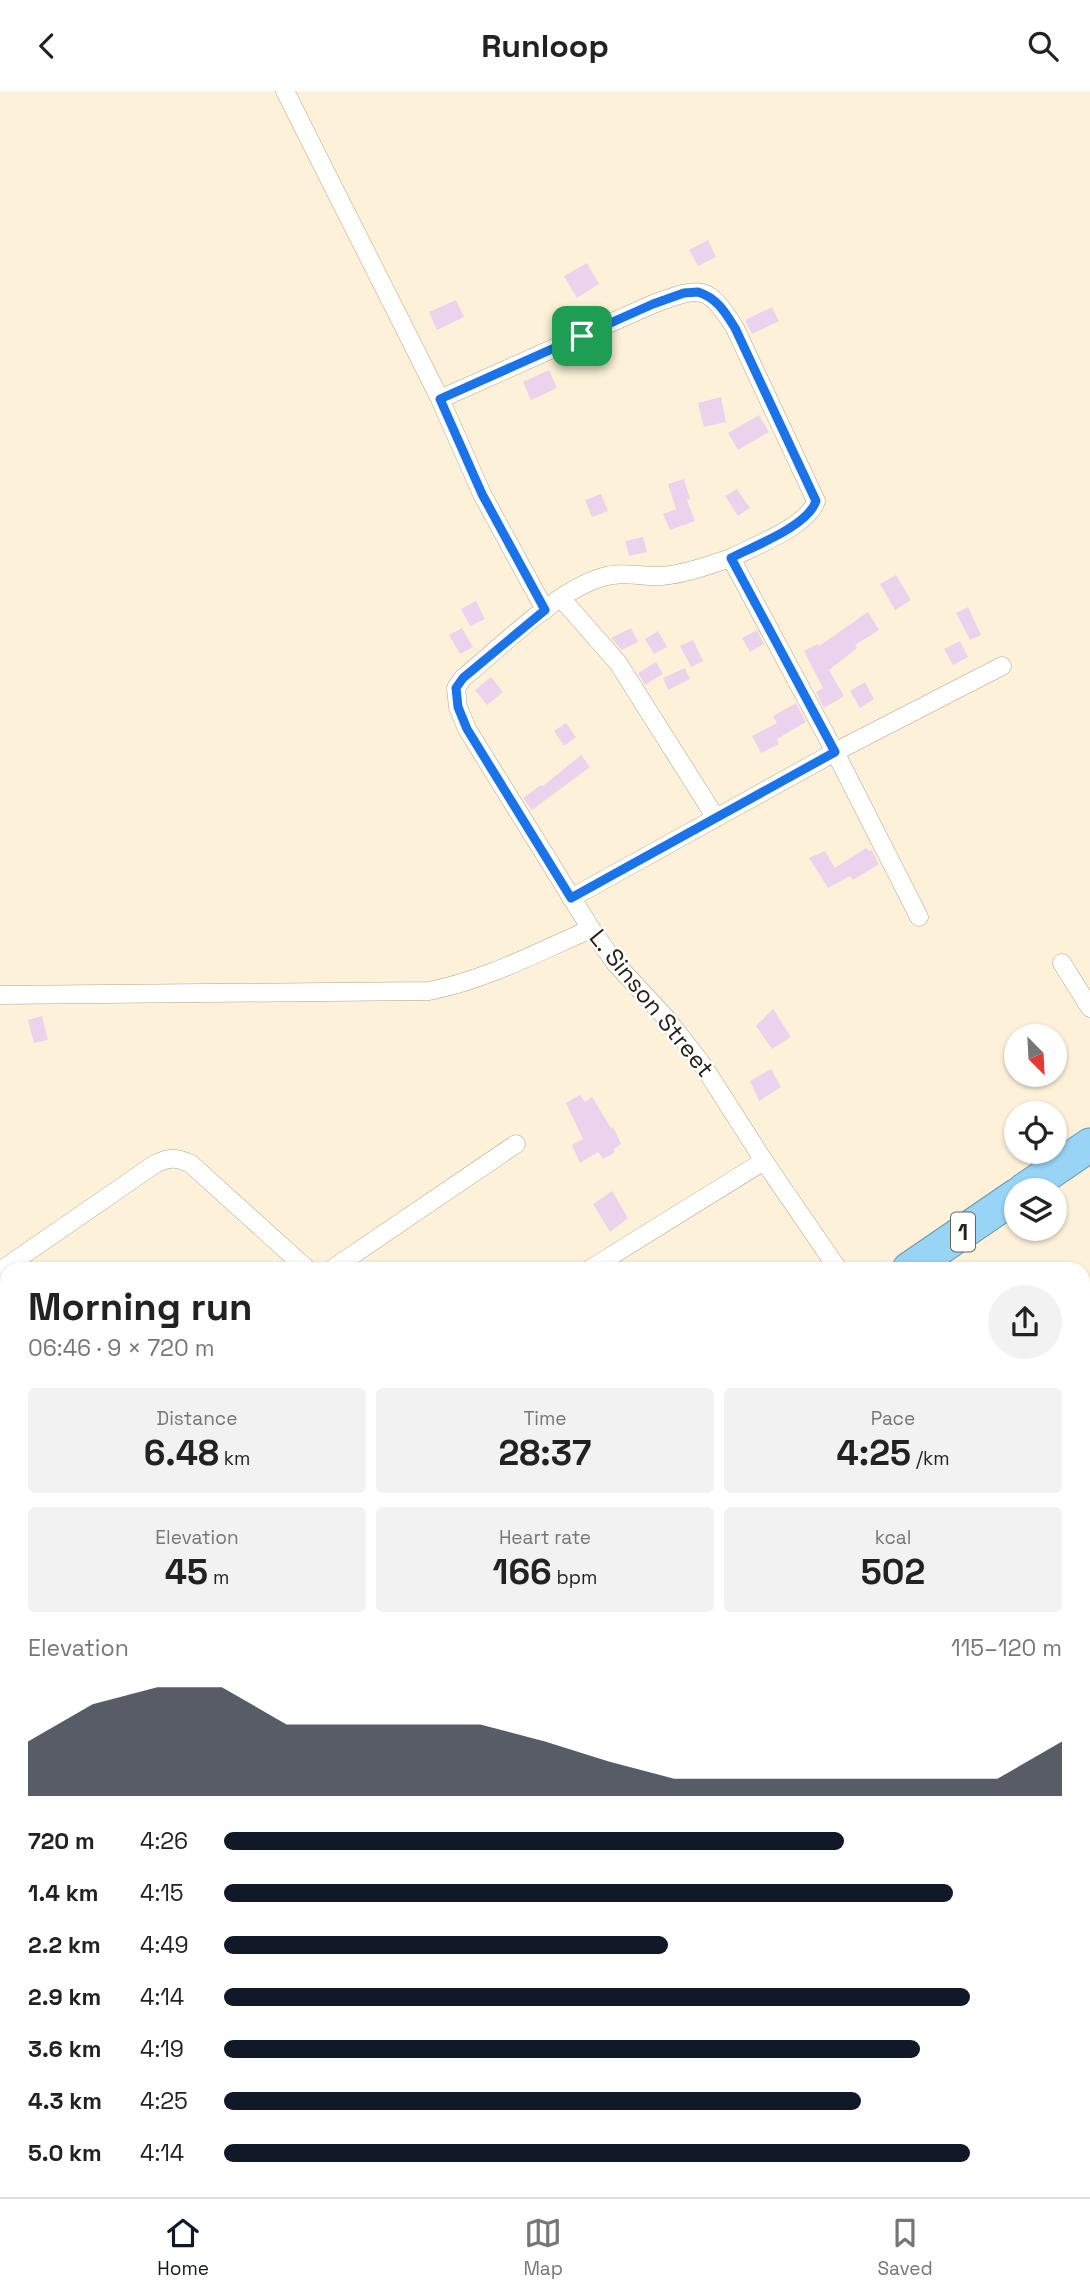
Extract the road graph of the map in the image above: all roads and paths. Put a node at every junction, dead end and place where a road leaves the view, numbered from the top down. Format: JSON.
{"nodes":[{"id":1,"x":285,"y":91,"type":"edge"},
{"id":2,"x":440,"y":399,"type":"junction"},
{"id":3,"x":731,"y":558,"type":"junction"},
{"id":4,"x":561,"y":598,"type":"junction"},
{"id":5,"x":545,"y":610,"type":"junction"},
{"id":6,"x":1002,"y":666,"type":"dead end"},
{"id":7,"x":835,"y":752,"type":"junction"},
{"id":8,"x":716,"y":818,"type":"junction"},
{"id":9,"x":571,"y":898,"type":"junction"},
{"id":10,"x":919,"y":917,"type":"dead end"},
{"id":11,"x":591,"y":929,"type":"junction"},
{"id":12,"x":1062,"y":963,"type":"dead end"},
{"id":13,"x":0,"y":995,"type":"edge"},
{"id":14,"x":1090,"y":1008,"type":"edge"},
{"id":15,"x":516,"y":1144,"type":"dead end"},
{"id":16,"x":1090,"y":1145,"type":"edge"},
{"id":17,"x":764,"y":1161,"type":"junction"},
{"id":18,"x":1042,"y":1178,"type":"edge"},
{"id":19,"x":1004,"y":1204,"type":"edge"},
{"id":20,"x":13,"y":1262,"type":"edge"},
{"id":21,"x":296,"y":1262,"type":"edge"},
{"id":22,"x":342,"y":1262,"type":"edge"},
{"id":23,"x":601,"y":1262,"type":"edge"},
{"id":24,"x":833,"y":1262,"type":"edge"},
{"id":25,"x":919,"y":1262,"type":"edge"}],
"edges":[{"from":1,"to":2,"type":"street"},
{"from":2,"to":3,"type":"street"},
{"from":2,"to":5,"type":"street"},
{"from":3,"to":4,"type":"street"},
{"from":3,"to":7,"type":"street"},
{"from":4,"to":5,"type":"street"},
{"from":4,"to":8,"type":"street"},
{"from":5,"to":9,"type":"street","name":"L. Sinson Street"},
{"from":6,"to":7,"type":"street"},
{"from":7,"to":8,"type":"street"},
{"from":7,"to":10,"type":"street"},
{"from":8,"to":9,"type":"street"},
{"from":9,"to":11,"type":"street","name":"L. Sinson Street"},
{"from":11,"to":13,"type":"street"},
{"from":11,"to":17,"type":"street","name":"L. Sinson Street"},
{"from":12,"to":14,"type":"street"},
{"from":15,"to":22,"type":"street"},
{"from":16,"to":18,"type":"highway"},
{"from":17,"to":23,"type":"street"},
{"from":17,"to":24,"type":"street","name":"L. Sinson Street"},
{"from":19,"to":25,"type":"highway","number":"1"},
{"from":20,"to":21,"type":"street"}]}
